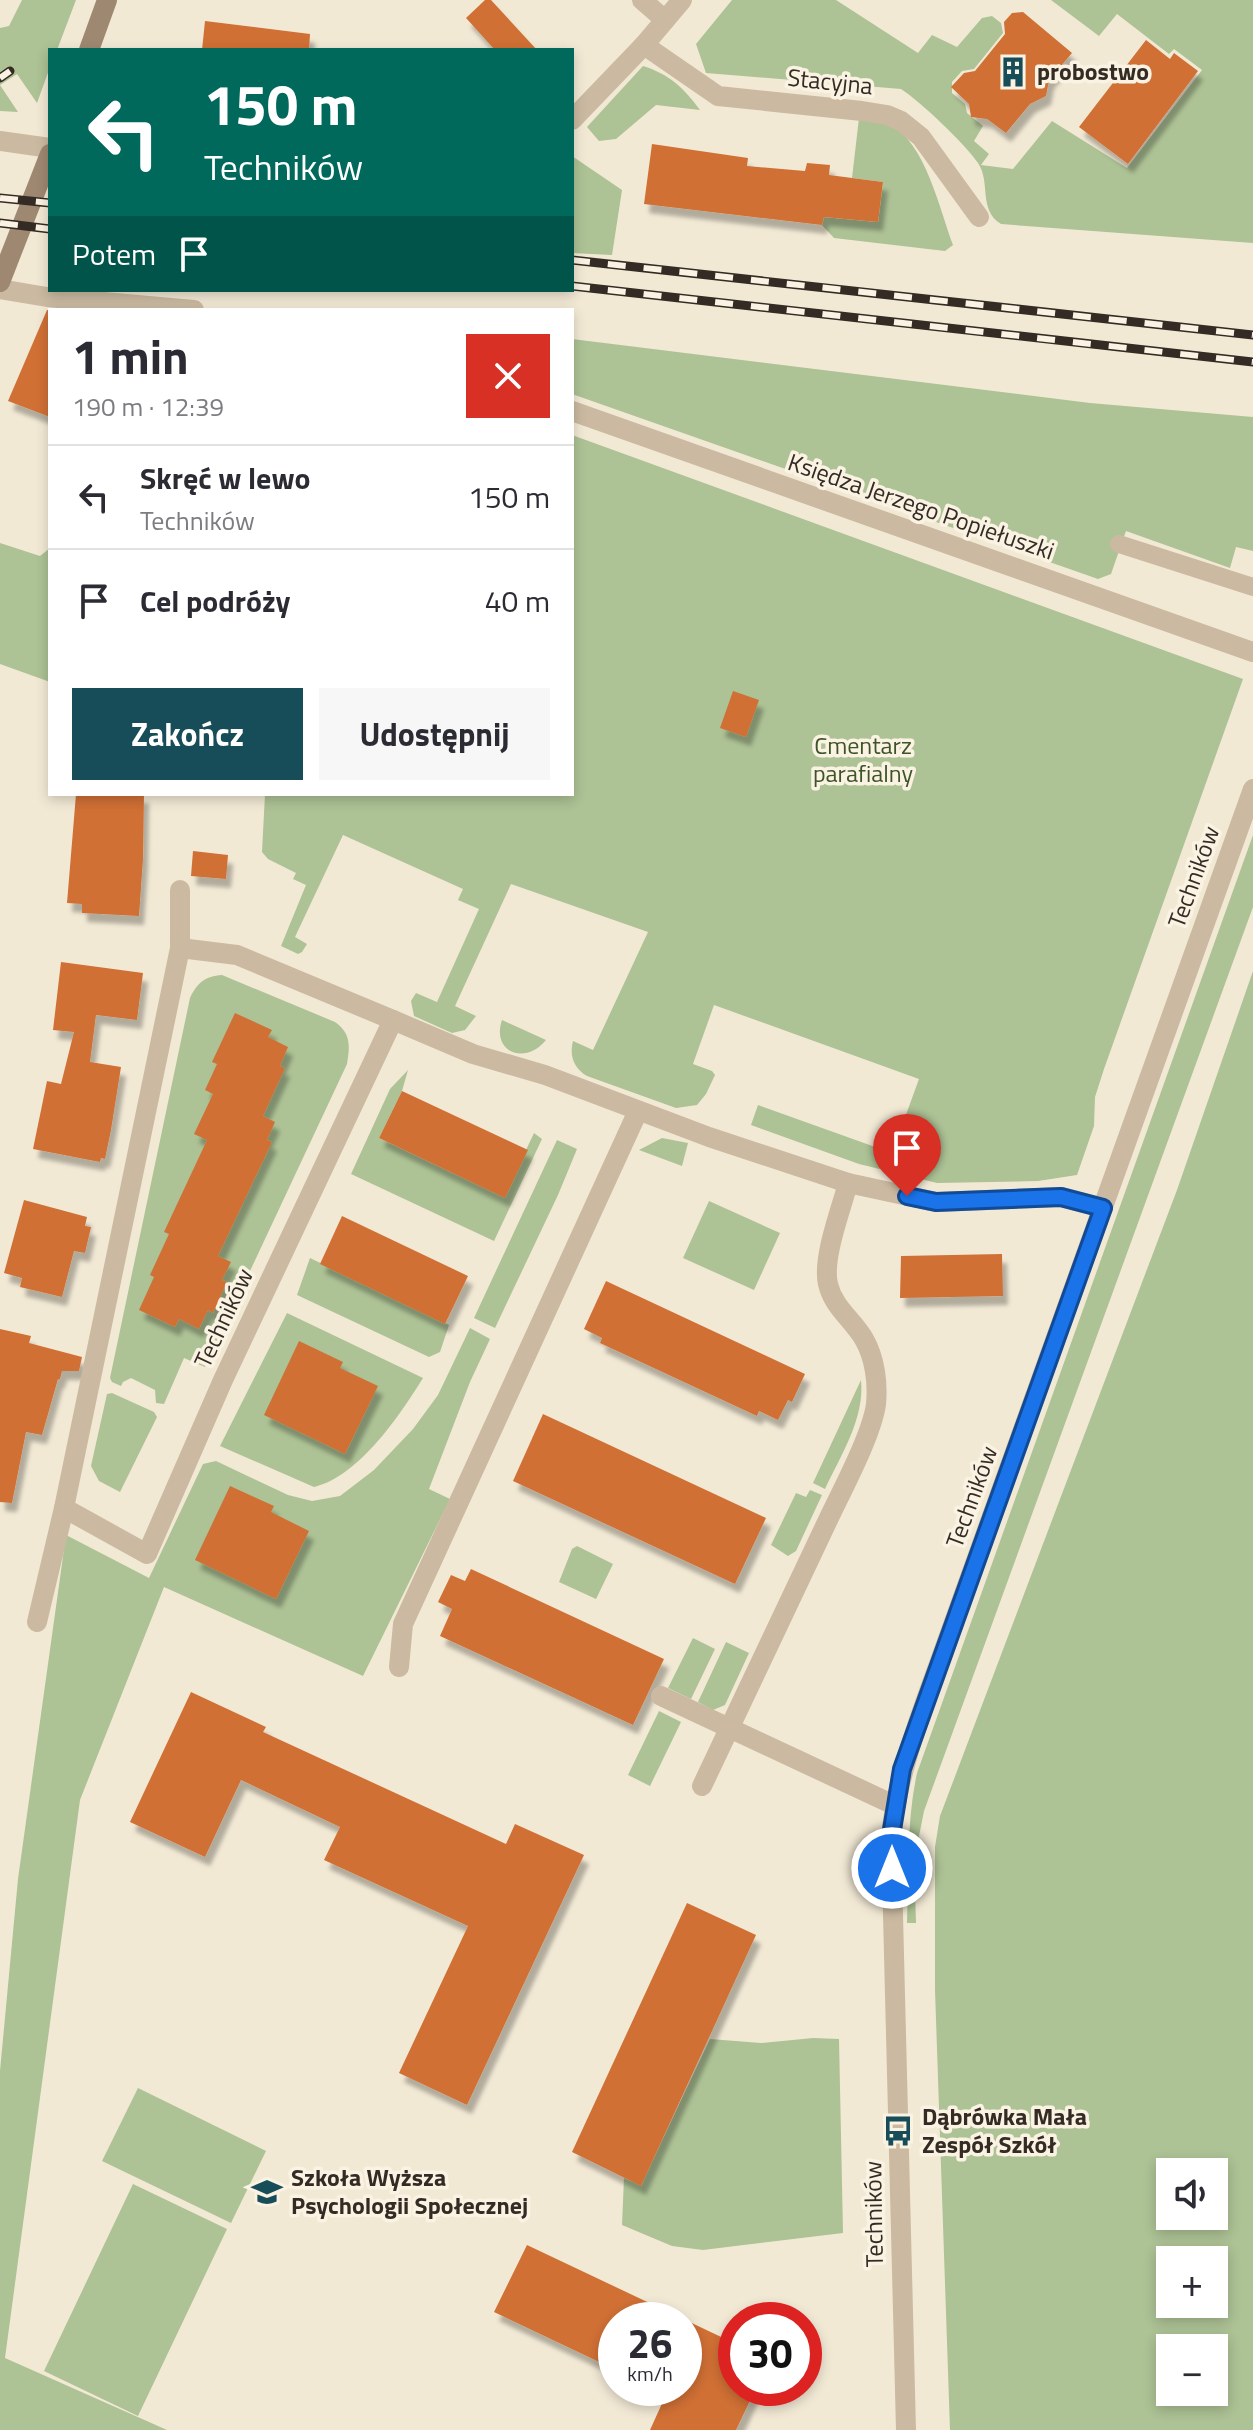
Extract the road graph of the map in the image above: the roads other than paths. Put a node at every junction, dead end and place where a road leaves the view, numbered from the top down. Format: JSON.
{"nodes":[{"id":1,"x":107,"y":0,"type":"edge"},
{"id":2,"x":642,"y":0,"type":"edge"},
{"id":3,"x":682,"y":0,"type":"edge"},
{"id":4,"x":665,"y":20,"type":"junction"},
{"id":5,"x":644,"y":45,"type":"junction"},
{"id":6,"x":90,"y":48,"type":"edge"},
{"id":7,"x":574,"y":118,"type":"edge"},
{"id":8,"x":0,"y":141,"type":"edge"},
{"id":9,"x":48,"y":148,"type":"edge"},
{"id":10,"x":48,"y":159,"type":"edge"},
{"id":11,"x":979,"y":217,"type":"dead end"},
{"id":12,"x":0,"y":282,"type":"edge"},
{"id":13,"x":0,"y":289,"type":"edge"},
{"id":14,"x":172,"y":308,"type":"edge"},
{"id":15,"x":574,"y":412,"type":"edge"},
{"id":16,"x":1119,"y":544,"type":"dead end"},
{"id":17,"x":1253,"y":587,"type":"edge"},
{"id":18,"x":1253,"y":652,"type":"edge"},
{"id":19,"x":1253,"y":789,"type":"edge"},
{"id":20,"x":180,"y":890,"type":"dead end"},
{"id":21,"x":180,"y":948,"type":"junction"},
{"id":22,"x":393,"y":1020,"type":"junction"},
{"id":23,"x":638,"y":1111,"type":"junction"},
{"id":24,"x":848,"y":1183,"type":"junction"},
{"id":25,"x":1103,"y":1208,"type":"junction"},
{"id":26,"x":64,"y":1508,"type":"junction"},
{"id":27,"x":37,"y":1622,"type":"dead end"},
{"id":28,"x":399,"y":1667,"type":"dead end"},
{"id":29,"x":661,"y":1696,"type":"dead end"},
{"id":30,"x":730,"y":1727,"type":"junction"},
{"id":31,"x":702,"y":1786,"type":"dead end"},
{"id":32,"x":894,"y":1805,"type":"junction"},
{"id":33,"x":906,"y":2430,"type":"edge"}],
"edges":[{"from":1,"to":6,"type":"street"},
{"from":2,"to":4,"type":"street"},
{"from":3,"to":4,"type":"street"},
{"from":4,"to":5,"type":"street"},
{"from":5,"to":7,"type":"street"},
{"from":5,"to":11,"type":"street","name":"Stacyjna"},
{"from":8,"to":9,"type":"street"},
{"from":10,"to":12,"type":"street"},
{"from":13,"to":14,"type":"street"},
{"from":15,"to":18,"type":"street","name":"Księdza Jerzego Popiełuszki"},
{"from":16,"to":17,"type":"lane"},
{"from":19,"to":25,"type":"street","name":"Techników"},
{"from":20,"to":21,"type":"street"},
{"from":21,"to":22,"type":"street"},
{"from":21,"to":26,"type":"street"},
{"from":22,"to":23,"type":"street"},
{"from":22,"to":26,"type":"street","name":"Techników"},
{"from":23,"to":24,"type":"street"},
{"from":23,"to":28,"type":"street"},
{"from":24,"to":25,"type":"street"},
{"from":24,"to":30,"type":"street"},
{"from":25,"to":32,"type":"street","name":"Techników"},
{"from":26,"to":27,"type":"street"},
{"from":29,"to":30,"type":"street"},
{"from":30,"to":31,"type":"street"},
{"from":30,"to":32,"type":"street"},
{"from":32,"to":33,"type":"street","name":"Techników"}]}
